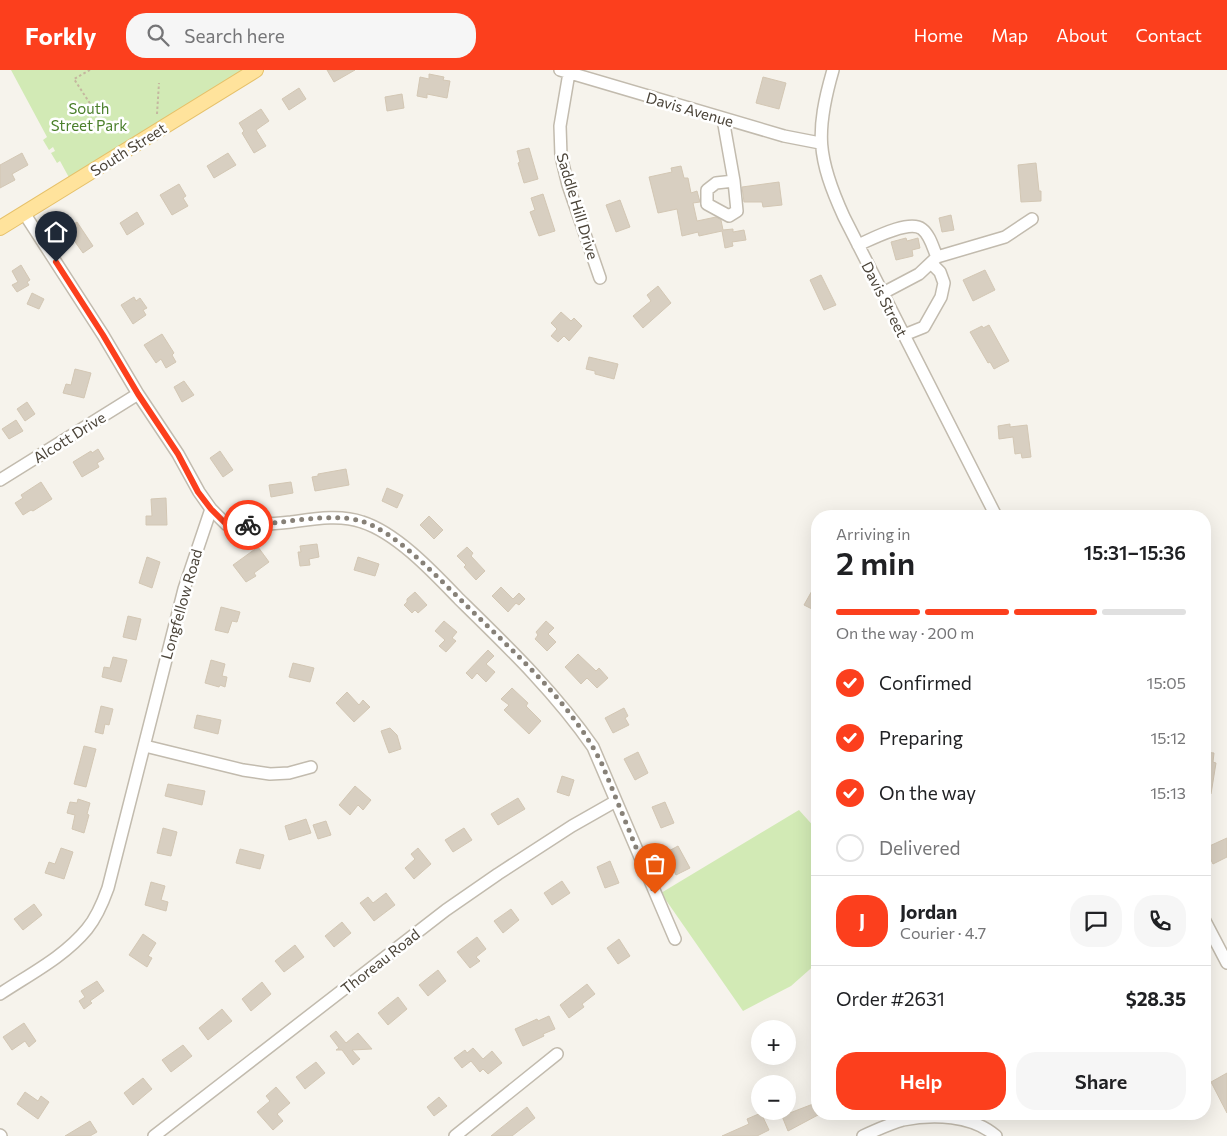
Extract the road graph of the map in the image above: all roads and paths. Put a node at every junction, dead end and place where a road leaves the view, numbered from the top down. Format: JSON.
{"nodes":[{"id":1,"x":90,"y":70,"type":"edge"},
{"id":2,"x":256,"y":70,"type":"edge"},
{"id":3,"x":834,"y":70,"type":"edge"},
{"id":4,"x":565,"y":72,"type":"edge"},
{"id":5,"x":159,"y":83,"type":"dead end"},
{"id":6,"x":91,"y":104,"type":"dead end"},
{"id":7,"x":158,"y":114,"type":"dead end"},
{"id":8,"x":723,"y":119,"type":"junction"},
{"id":9,"x":820,"y":143,"type":"junction"},
{"id":10,"x":734,"y":181,"type":"dead end"},
{"id":11,"x":24,"y":213,"type":"junction"},
{"id":12,"x":1032,"y":219,"type":"dead end"},
{"id":13,"x":0,"y":228,"type":"edge"},
{"id":14,"x":858,"y":245,"type":"junction"},
{"id":15,"x":934,"y":260,"type":"junction"},
{"id":16,"x":600,"y":278,"type":"dead end"},
{"id":17,"x":882,"y":293,"type":"junction"},
{"id":18,"x":904,"y":335,"type":"junction"},
{"id":19,"x":138,"y":394,"type":"junction"},
{"id":20,"x":0,"y":480,"type":"edge"},
{"id":21,"x":211,"y":509,"type":"junction"},
{"id":22,"x":993,"y":510,"type":"edge"},
{"id":23,"x":145,"y":746,"type":"junction"},
{"id":24,"x":311,"y":767,"type":"dead end"},
{"id":25,"x":616,"y":801,"type":"junction"},
{"id":26,"x":1211,"y":931,"type":"edge"},
{"id":27,"x":675,"y":939,"type":"dead end"},
{"id":28,"x":1226,"y":957,"type":"edge"},
{"id":29,"x":0,"y":994,"type":"edge"},
{"id":30,"x":557,"y":1054,"type":"dead end"},
{"id":31,"x":908,"y":1120,"type":"edge"},
{"id":32,"x":959,"y":1120,"type":"edge"},
{"id":33,"x":471,"y":1131,"type":"edge"},
{"id":34,"x":154,"y":1136,"type":"edge"},
{"id":35,"x":455,"y":1136,"type":"edge"},
{"id":36,"x":863,"y":1136,"type":"edge"},
{"id":37,"x":996,"y":1136,"type":"edge"}],
"edges":[{"from":1,"to":6,"type":"path"},
{"from":2,"to":11,"type":"main road","name":"South Street"},
{"from":3,"to":9,"type":"street","name":"Davis Street"},
{"from":4,"to":8,"type":"street","name":"Davis Avenue"},
{"from":4,"to":16,"type":"street","name":"Saddle Hill Drive"},
{"from":5,"to":7,"type":"path"},
{"from":8,"to":9,"type":"street","name":"Davis Avenue"},
{"from":8,"to":10,"type":"street"},
{"from":9,"to":14,"type":"street","name":"Davis Street"},
{"from":11,"to":13,"type":"main road","name":"South Street"},
{"from":11,"to":19,"type":"street"},
{"from":12,"to":15,"type":"street"},
{"from":14,"to":15,"type":"street"},
{"from":14,"to":17,"type":"street","name":"Davis Street"},
{"from":15,"to":17,"type":"street"},
{"from":15,"to":18,"type":"street"},
{"from":17,"to":18,"type":"street","name":"Davis Street"},
{"from":18,"to":22,"type":"street","name":"Davis Street"},
{"from":19,"to":20,"type":"street","name":"Alcott Drive"},
{"from":19,"to":21,"type":"street"},
{"from":21,"to":23,"type":"street","name":"Longfellow Road"},
{"from":21,"to":25,"type":"street"},
{"from":23,"to":24,"type":"street"},
{"from":23,"to":29,"type":"street","name":"Longfellow Road"},
{"from":25,"to":27,"type":"street"},
{"from":25,"to":34,"type":"street","name":"Thoreau Road"},
{"from":26,"to":28,"type":"street"},
{"from":30,"to":33,"type":"street"},
{"from":31,"to":36,"type":"street"},
{"from":32,"to":37,"type":"street"},
{"from":33,"to":35,"type":"street"}]}
